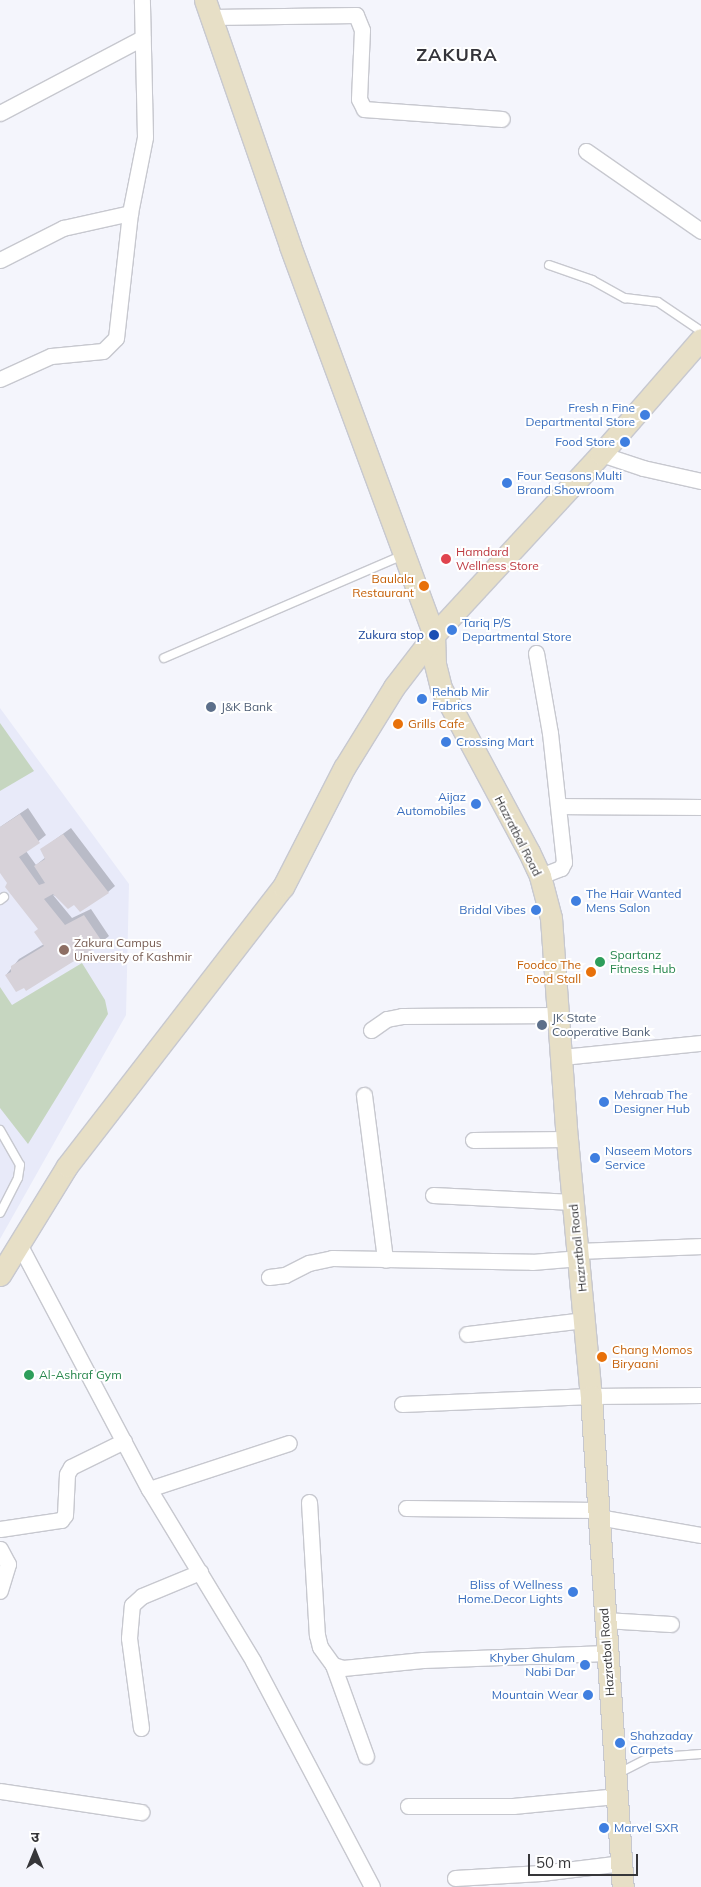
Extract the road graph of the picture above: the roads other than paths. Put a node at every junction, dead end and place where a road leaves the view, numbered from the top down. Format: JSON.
{"nodes":[{"id":1,"x":142,"y":0,"type":"edge"},
{"id":2,"x":209,"y":9,"type":"edge"},
{"id":3,"x":142,"y":38,"type":"junction"},
{"id":4,"x":0,"y":113,"type":"edge"},
{"id":5,"x":502,"y":119,"type":"dead end"},
{"id":6,"x":586,"y":151,"type":"dead end"},
{"id":7,"x":130,"y":213,"type":"junction"},
{"id":8,"x":701,"y":231,"type":"edge"},
{"id":9,"x":0,"y":260,"type":"edge"},
{"id":10,"x":549,"y":265,"type":"dead end"},
{"id":11,"x":701,"y":330,"type":"edge"},
{"id":12,"x":701,"y":340,"type":"edge"},
{"id":13,"x":0,"y":379,"type":"edge"},
{"id":14,"x":601,"y":454,"type":"junction"},
{"id":15,"x":701,"y":481,"type":"edge"},
{"id":16,"x":402,"y":555,"type":"junction"},
{"id":17,"x":434,"y":635,"type":"junction"},
{"id":18,"x":536,"y":653,"type":"dead end"},
{"id":19,"x":164,"y":658,"type":"dead end"},
{"id":20,"x":559,"y":806,"type":"junction"},
{"id":21,"x":701,"y":807,"type":"edge"},
{"id":22,"x":540,"y":876,"type":"junction"},
{"id":23,"x":560,"y":1015,"type":"junction"},
{"id":24,"x":372,"y":1030,"type":"dead end"},
{"id":25,"x":701,"y":1043,"type":"edge"},
{"id":26,"x":562,"y":1057,"type":"junction"},
{"id":27,"x":364,"y":1094,"type":"dead end"},
{"id":28,"x":0,"y":1130,"type":"edge"},
{"id":29,"x":473,"y":1140,"type":"dead end"},
{"id":30,"x":567,"y":1140,"type":"junction"},
{"id":31,"x":433,"y":1195,"type":"dead end"},
{"id":32,"x":573,"y":1202,"type":"junction"},
{"id":33,"x":0,"y":1213,"type":"edge"},
{"id":34,"x":18,"y":1242,"type":"junction"},
{"id":35,"x":701,"y":1246,"type":"edge"},
{"id":36,"x":579,"y":1254,"type":"junction"},
{"id":37,"x":385,"y":1260,"type":"junction"},
{"id":38,"x":2,"y":1265,"type":"edge"},
{"id":39,"x":269,"y":1277,"type":"dead end"},
{"id":40,"x":585,"y":1320,"type":"junction"},
{"id":41,"x":467,"y":1334,"type":"dead end"},
{"id":42,"x":701,"y":1395,"type":"edge"},
{"id":43,"x":592,"y":1396,"type":"junction"},
{"id":44,"x":402,"y":1404,"type":"dead end"},
{"id":45,"x":124,"y":1441,"type":"junction"},
{"id":46,"x":289,"y":1444,"type":"dead end"},
{"id":47,"x":149,"y":1489,"type":"junction"},
{"id":48,"x":309,"y":1502,"type":"dead end"},
{"id":49,"x":406,"y":1508,"type":"dead end"},
{"id":50,"x":598,"y":1514,"type":"junction"},
{"id":51,"x":0,"y":1529,"type":"edge"},
{"id":52,"x":701,"y":1535,"type":"edge"},
{"id":53,"x":0,"y":1549,"type":"edge"},
{"id":54,"x":200,"y":1572,"type":"junction"},
{"id":55,"x":0,"y":1591,"type":"edge"},
{"id":56,"x":604,"y":1620,"type":"junction"},
{"id":57,"x":671,"y":1624,"type":"dead end"},
{"id":58,"x":607,"y":1653,"type":"junction"},
{"id":59,"x":333,"y":1665,"type":"junction"},
{"id":60,"x":142,"y":1728,"type":"dead end"},
{"id":61,"x":701,"y":1754,"type":"edge"},
{"id":62,"x":366,"y":1756,"type":"dead end"},
{"id":63,"x":616,"y":1786,"type":"junction"},
{"id":64,"x":0,"y":1791,"type":"edge"},
{"id":65,"x":408,"y":1806,"type":"dead end"},
{"id":66,"x":141,"y":1812,"type":"dead end"},
{"id":67,"x":622,"y":1863,"type":"junction"},
{"id":68,"x":456,"y":1878,"type":"dead end"},
{"id":69,"x":372,"y":1887,"type":"edge"},
{"id":70,"x":623,"y":1887,"type":"edge"}],
"edges":[{"from":1,"to":3,"type":"street"},
{"from":2,"to":5,"type":"street"},
{"from":2,"to":16,"type":"main road","name":"Hazratbal Road"},
{"from":3,"to":4,"type":"street"},
{"from":3,"to":7,"type":"street"},
{"from":6,"to":8,"type":"street"},
{"from":7,"to":9,"type":"street"},
{"from":7,"to":13,"type":"street"},
{"from":10,"to":11,"type":"lane"},
{"from":12,"to":14,"type":"main road"},
{"from":14,"to":15,"type":"street"},
{"from":14,"to":17,"type":"main road"},
{"from":16,"to":17,"type":"main road","name":"Hazratbal Road"},
{"from":16,"to":19,"type":"lane"},
{"from":17,"to":22,"type":"main road","name":"Hazratbal Road"},
{"from":17,"to":34,"type":"main road"},
{"from":18,"to":20,"type":"street"},
{"from":20,"to":21,"type":"street"},
{"from":20,"to":22,"type":"street"},
{"from":22,"to":23,"type":"main road","name":"Hazratbal Road"},
{"from":23,"to":24,"type":"street"},
{"from":23,"to":26,"type":"main road","name":"Hazratbal Road"},
{"from":25,"to":26,"type":"street"},
{"from":26,"to":30,"type":"main road","name":"Hazratbal Road"},
{"from":27,"to":37,"type":"street"},
{"from":28,"to":33,"type":"lane"},
{"from":29,"to":30,"type":"street"},
{"from":30,"to":32,"type":"main road","name":"Hazratbal Road"},
{"from":31,"to":32,"type":"street"},
{"from":32,"to":36,"type":"main road","name":"Hazratbal Road"},
{"from":34,"to":38,"type":"main road"},
{"from":34,"to":45,"type":"street"},
{"from":35,"to":36,"type":"street"},
{"from":36,"to":37,"type":"street"},
{"from":36,"to":40,"type":"main road","name":"Hazratbal Road"},
{"from":37,"to":39,"type":"street"},
{"from":40,"to":41,"type":"street"},
{"from":40,"to":43,"type":"main road","name":"Hazratbal Road"},
{"from":42,"to":43,"type":"street"},
{"from":43,"to":44,"type":"street"},
{"from":43,"to":50,"type":"main road","name":"Hazratbal Road"},
{"from":45,"to":47,"type":"street"},
{"from":45,"to":51,"type":"street"},
{"from":46,"to":47,"type":"street"},
{"from":47,"to":54,"type":"street"},
{"from":48,"to":59,"type":"street"},
{"from":49,"to":50,"type":"street"},
{"from":50,"to":52,"type":"street"},
{"from":50,"to":56,"type":"main road","name":"Hazratbal Road"},
{"from":53,"to":55,"type":"street"},
{"from":54,"to":60,"type":"street"},
{"from":54,"to":69,"type":"street"},
{"from":56,"to":57,"type":"street"},
{"from":56,"to":58,"type":"main road","name":"Hazratbal Road"},
{"from":58,"to":59,"type":"street"},
{"from":58,"to":63,"type":"main road","name":"Hazratbal Road"},
{"from":59,"to":62,"type":"street"},
{"from":61,"to":63,"type":"lane"},
{"from":63,"to":65,"type":"street"},
{"from":63,"to":67,"type":"main road","name":"Hazratbal Road"},
{"from":64,"to":66,"type":"street"},
{"from":67,"to":68,"type":"street"},
{"from":67,"to":70,"type":"main road","name":"Hazratbal Road"}]}
